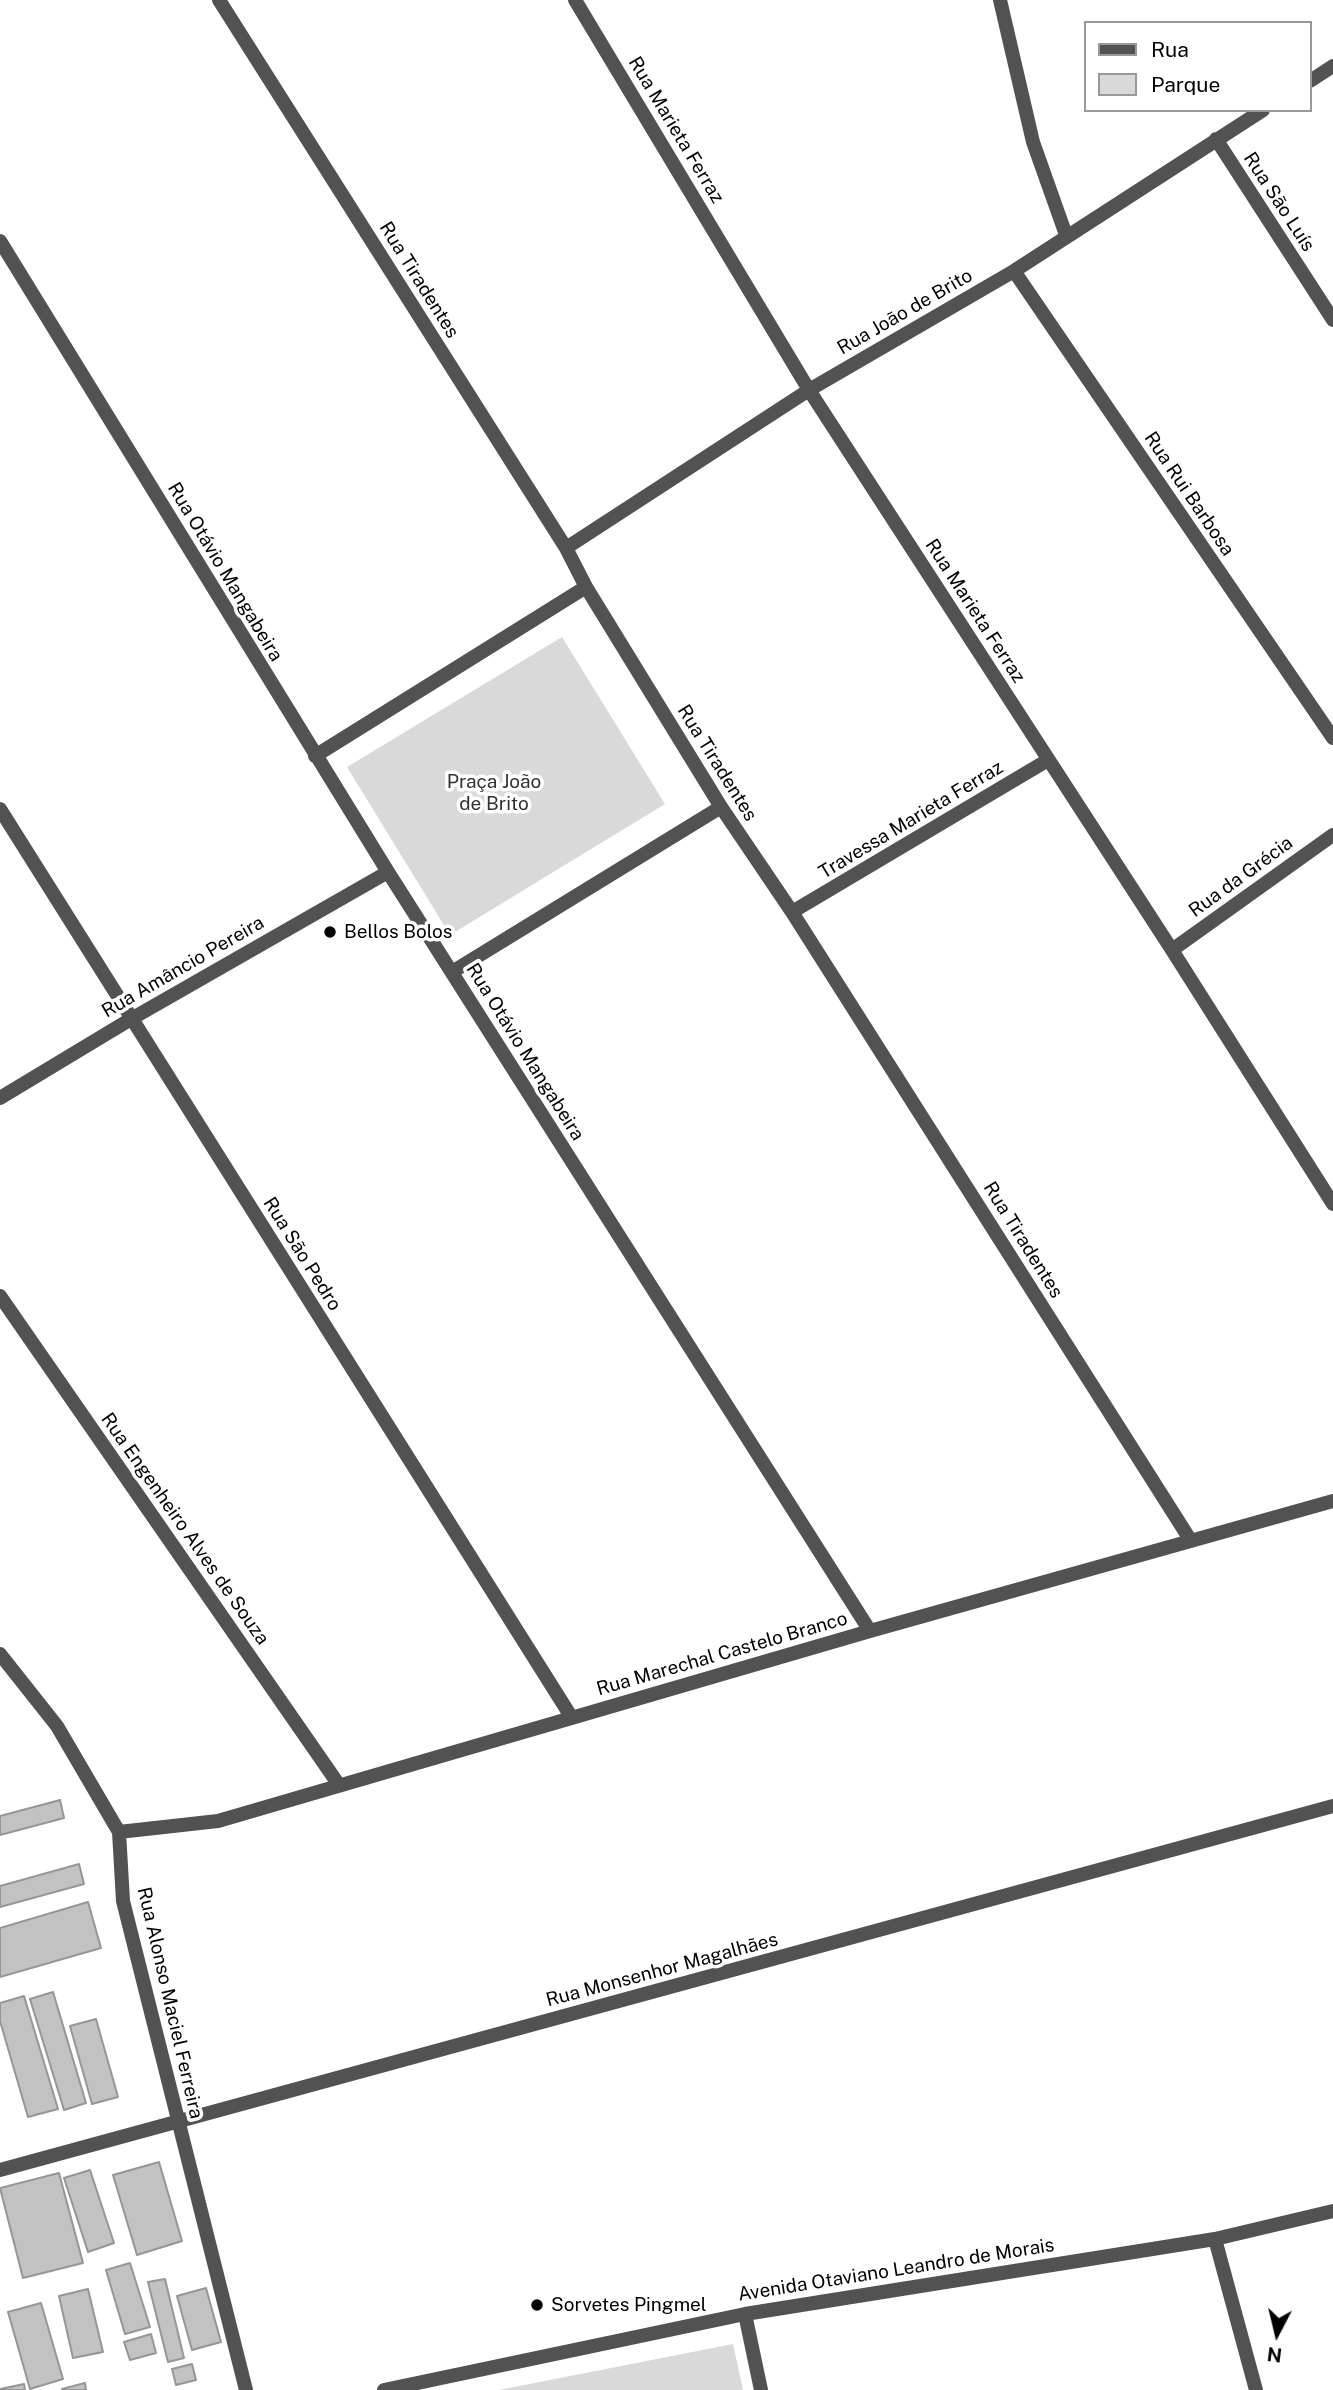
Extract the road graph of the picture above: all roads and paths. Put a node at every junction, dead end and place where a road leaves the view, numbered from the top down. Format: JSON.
{"nodes":[{"id":1,"x":219,"y":0,"type":"edge"},
{"id":2,"x":575,"y":0,"type":"edge"},
{"id":3,"x":588,"y":0,"type":"edge"},
{"id":4,"x":1000,"y":0,"type":"edge"},
{"id":5,"x":595,"y":33,"type":"junction"},
{"id":6,"x":1333,"y":66,"type":"edge"},
{"id":7,"x":1312,"y":80,"type":"edge"},
{"id":8,"x":1260,"y":112,"type":"edge"},
{"id":9,"x":1216,"y":139,"type":"junction"},
{"id":10,"x":1066,"y":235,"type":"junction"},
{"id":11,"x":0,"y":241,"type":"edge"},
{"id":12,"x":1014,"y":271,"type":"junction"},
{"id":13,"x":1333,"y":320,"type":"edge"},
{"id":14,"x":809,"y":390,"type":"junction"},
{"id":15,"x":566,"y":548,"type":"junction"},
{"id":16,"x":586,"y":587,"type":"junction"},
{"id":17,"x":1333,"y":738,"type":"edge"},
{"id":18,"x":315,"y":755,"type":"junction"},
{"id":19,"x":1048,"y":760,"type":"junction"},
{"id":20,"x":721,"y":807,"type":"junction"},
{"id":21,"x":0,"y":809,"type":"edge"},
{"id":22,"x":1333,"y":835,"type":"edge"},
{"id":23,"x":388,"y":872,"type":"junction"},
{"id":24,"x":792,"y":912,"type":"junction"},
{"id":25,"x":1172,"y":950,"type":"junction"},
{"id":26,"x":452,"y":972,"type":"junction"},
{"id":27,"x":131,"y":1019,"type":"junction"},
{"id":28,"x":0,"y":1098,"type":"edge"},
{"id":29,"x":1333,"y":1205,"type":"edge"},
{"id":30,"x":0,"y":1296,"type":"edge"},
{"id":31,"x":1333,"y":1501,"type":"edge"},
{"id":32,"x":1191,"y":1541,"type":"junction"},
{"id":33,"x":870,"y":1631,"type":"junction"},
{"id":34,"x":0,"y":1654,"type":"edge"},
{"id":35,"x":572,"y":1718,"type":"junction"},
{"id":36,"x":339,"y":1785,"type":"junction"},
{"id":37,"x":1333,"y":1806,"type":"edge"},
{"id":38,"x":119,"y":1832,"type":"junction"},
{"id":39,"x":178,"y":2122,"type":"junction"},
{"id":40,"x":0,"y":2170,"type":"edge"},
{"id":41,"x":1333,"y":2211,"type":"edge"},
{"id":42,"x":1215,"y":2239,"type":"junction"},
{"id":43,"x":745,"y":2314,"type":"junction"},
{"id":44,"x":246,"y":2390,"type":"edge"},
{"id":45,"x":384,"y":2390,"type":"edge"},
{"id":46,"x":761,"y":2390,"type":"edge"},
{"id":47,"x":1256,"y":2390,"type":"edge"}],
"edges":[{"from":1,"to":15,"type":"street","name":"Rua Tiradentes"},
{"from":2,"to":5,"type":"street","name":"Rua Marieta Ferraz"},
{"from":3,"to":5,"type":"street","name":"Rua Marieta Ferraz"},
{"from":4,"to":10,"type":"street"},
{"from":5,"to":14,"type":"street","name":"Rua Marieta Ferraz"},
{"from":6,"to":7,"type":"street"},
{"from":8,"to":9,"type":"street","name":"Rua João de Brito"},
{"from":9,"to":10,"type":"street","name":"Rua João de Brito"},
{"from":9,"to":13,"type":"street","name":"Rua São Luís"},
{"from":10,"to":12,"type":"street","name":"Rua João de Brito"},
{"from":11,"to":18,"type":"street","name":"Rua Otávio Mangabeira"},
{"from":12,"to":14,"type":"street","name":"Rua João de Brito"},
{"from":12,"to":17,"type":"street","name":"Rua Rui Barbosa"},
{"from":14,"to":15,"type":"street","name":"Rua João de Brito"},
{"from":14,"to":19,"type":"street","name":"Rua Marieta Ferraz"},
{"from":15,"to":16,"type":"street","name":"Rua Tiradentes"},
{"from":16,"to":18,"type":"street"},
{"from":16,"to":20,"type":"street","name":"Rua Tiradentes"},
{"from":18,"to":23,"type":"street","name":"Rua Otávio Mangabeira"},
{"from":19,"to":24,"type":"street","name":"Travessa Marieta Ferraz"},
{"from":19,"to":25,"type":"street","name":"Rua Marieta Ferraz"},
{"from":20,"to":24,"type":"street","name":"Rua Tiradentes"},
{"from":20,"to":26,"type":"street"},
{"from":21,"to":27,"type":"street","name":"Rua São Pedro"},
{"from":22,"to":25,"type":"street","name":"Rua da Grécia"},
{"from":23,"to":26,"type":"street","name":"Rua Otávio Mangabeira"},
{"from":23,"to":27,"type":"street","name":"Rua Amâncio Pereira"},
{"from":24,"to":32,"type":"street","name":"Rua Tiradentes"},
{"from":25,"to":29,"type":"street","name":"Rua Marieta Ferraz"},
{"from":26,"to":33,"type":"street","name":"Rua Otávio Mangabeira"},
{"from":27,"to":28,"type":"street","name":"Rua Amâncio Pereira"},
{"from":27,"to":35,"type":"street","name":"Rua São Pedro"},
{"from":30,"to":36,"type":"street","name":"Rua Engenheiro Alves de Souza"},
{"from":31,"to":32,"type":"street","name":"Rua Marechal Castelo Branco"},
{"from":32,"to":33,"type":"street","name":"Rua Marechal Castelo Branco"},
{"from":33,"to":35,"type":"street","name":"Rua Marechal Castelo Branco"},
{"from":34,"to":38,"type":"street","name":"Rua Alonso Maciel Ferreira"},
{"from":35,"to":36,"type":"street","name":"Rua Marechal Castelo Branco"},
{"from":36,"to":38,"type":"street","name":"Rua Marechal Castelo Branco"},
{"from":37,"to":39,"type":"street","name":"Rua Monsenhor Magalhães"},
{"from":38,"to":39,"type":"street","name":"Rua Alonso Maciel Ferreira"},
{"from":39,"to":40,"type":"street","name":"Rua Monsenhor Magalhães"},
{"from":39,"to":44,"type":"street","name":"Rua Alonso Maciel Ferreira"},
{"from":41,"to":42,"type":"street","name":"Avenida Otaviano Leandro de Morais"},
{"from":42,"to":43,"type":"street","name":"Avenida Otaviano Leandro de Morais"},
{"from":42,"to":47,"type":"street"},
{"from":43,"to":45,"type":"street","name":"Avenida Otaviano Leandro de Morais"},
{"from":43,"to":46,"type":"street"}]}
